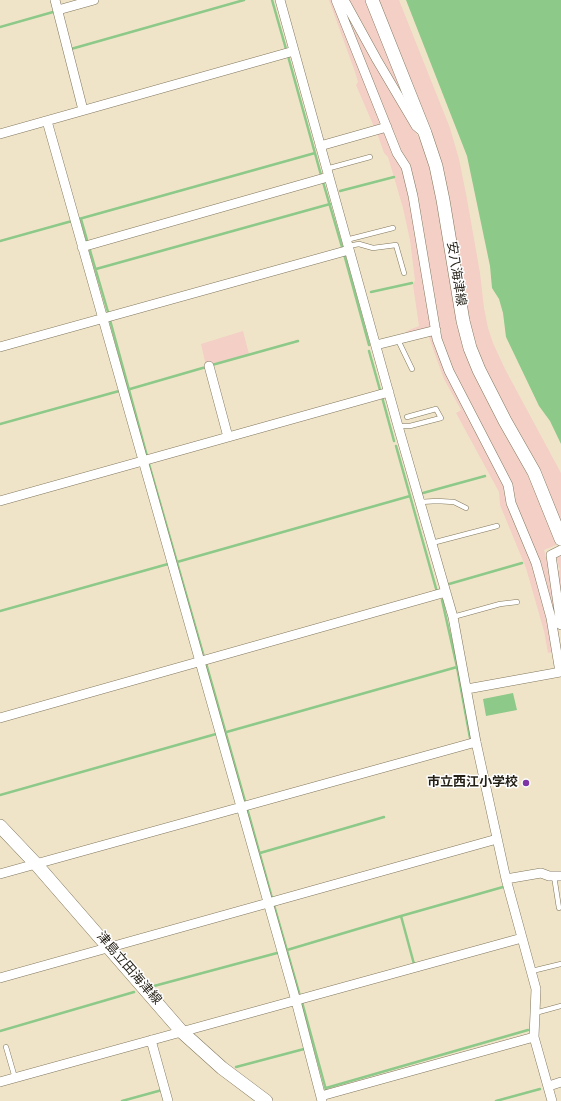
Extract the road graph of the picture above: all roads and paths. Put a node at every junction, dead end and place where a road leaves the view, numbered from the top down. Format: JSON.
{"nodes":[{"id":1,"x":54,"y":0,"type":"edge"},
{"id":2,"x":94,"y":0,"type":"edge"},
{"id":3,"x":280,"y":0,"type":"edge"},
{"id":4,"x":336,"y":0,"type":"edge"},
{"id":5,"x":344,"y":0,"type":"edge"},
{"id":6,"x":372,"y":0,"type":"edge"},
{"id":7,"x":58,"y":10,"type":"junction"},
{"id":8,"x":294,"y":51,"type":"junction"},
{"id":9,"x":83,"y":110,"type":"junction"},
{"id":10,"x":47,"y":121,"type":"junction"},
{"id":11,"x":387,"y":127,"type":"junction"},
{"id":12,"x":425,"y":133,"type":"junction"},
{"id":13,"x":0,"y":134,"type":"edge"},
{"id":14,"x":320,"y":146,"type":"junction"},
{"id":15,"x":370,"y":158,"type":"dead end"},
{"id":16,"x":327,"y":173,"type":"junction"},
{"id":17,"x":393,"y":228,"type":"dead end"},
{"id":18,"x":348,"y":246,"type":"junction"},
{"id":19,"x":82,"y":247,"type":"junction"},
{"id":20,"x":404,"y":273,"type":"dead end"},
{"id":21,"x":102,"y":318,"type":"junction"},
{"id":22,"x":436,"y":330,"type":"junction"},
{"id":23,"x":398,"y":340,"type":"junction"},
{"id":24,"x":376,"y":345,"type":"junction"},
{"id":25,"x":0,"y":348,"type":"edge"},
{"id":26,"x":208,"y":366,"type":"dead end"},
{"id":27,"x":412,"y":369,"type":"dead end"},
{"id":28,"x":389,"y":392,"type":"junction"},
{"id":29,"x":407,"y":417,"type":"dead end"},
{"id":30,"x":398,"y":426,"type":"junction"},
{"id":31,"x":228,"y":437,"type":"junction"},
{"id":32,"x":144,"y":461,"type":"junction"},
{"id":33,"x":0,"y":501,"type":"edge"},
{"id":34,"x":420,"y":502,"type":"junction"},
{"id":35,"x":466,"y":508,"type":"dead end"},
{"id":36,"x":497,"y":526,"type":"dead end"},
{"id":37,"x":561,"y":539,"type":"edge"},
{"id":38,"x":432,"y":543,"type":"junction"},
{"id":39,"x":561,"y":550,"type":"edge"},
{"id":40,"x":446,"y":592,"type":"junction"},
{"id":41,"x":518,"y":602,"type":"dead end"},
{"id":42,"x":453,"y":617,"type":"junction"},
{"id":43,"x":561,"y":625,"type":"edge"},
{"id":44,"x":200,"y":662,"type":"junction"},
{"id":45,"x":561,"y":672,"type":"edge"},
{"id":46,"x":467,"y":689,"type":"junction"},
{"id":47,"x":0,"y":718,"type":"edge"},
{"id":48,"x":476,"y":742,"type":"junction"},
{"id":49,"x":240,"y":807,"type":"junction"},
{"id":50,"x":0,"y":826,"type":"edge"},
{"id":51,"x":497,"y":839,"type":"junction"},
{"id":52,"x":36,"y":864,"type":"junction"},
{"id":53,"x":0,"y":874,"type":"edge"},
{"id":54,"x":558,"y":876,"type":"edge"},
{"id":55,"x":506,"y":879,"type":"junction"},
{"id":56,"x":268,"y":904,"type":"junction"},
{"id":57,"x":559,"y":908,"type":"dead end"},
{"id":58,"x":522,"y":938,"type":"junction"},
{"id":59,"x":109,"y":948,"type":"junction"},
{"id":60,"x":561,"y":964,"type":"edge"},
{"id":61,"x":532,"y":971,"type":"junction"},
{"id":62,"x":0,"y":978,"type":"edge"},
{"id":63,"x":296,"y":1001,"type":"junction"},
{"id":64,"x":561,"y":1006,"type":"edge"},
{"id":65,"x":535,"y":1013,"type":"junction"},
{"id":66,"x":182,"y":1032,"type":"junction"},
{"id":67,"x":534,"y":1037,"type":"junction"},
{"id":68,"x":151,"y":1040,"type":"junction"},
{"id":69,"x":6,"y":1047,"type":"dead end"},
{"id":70,"x":15,"y":1078,"type":"junction"},
{"id":71,"x":0,"y":1082,"type":"edge"},
{"id":72,"x":561,"y":1082,"type":"edge"},
{"id":73,"x":549,"y":1086,"type":"junction"},
{"id":74,"x":322,"y":1098,"type":"edge"},
{"id":75,"x":168,"y":1101,"type":"edge"},
{"id":76,"x":266,"y":1101,"type":"edge"},
{"id":77,"x":552,"y":1101,"type":"edge"}],
"edges":[{"from":1,"to":7,"type":"street"},
{"from":2,"to":7,"type":"street"},
{"from":3,"to":8,"type":"street"},
{"from":4,"to":11,"type":"street"},
{"from":5,"to":12,"type":"street"},
{"from":6,"to":12,"type":"main road","name":"安八海津線"},
{"from":7,"to":9,"type":"street"},
{"from":8,"to":9,"type":"street"},
{"from":8,"to":14,"type":"street"},
{"from":9,"to":10,"type":"street"},
{"from":10,"to":13,"type":"street"},
{"from":10,"to":19,"type":"street"},
{"from":11,"to":14,"type":"street"},
{"from":11,"to":22,"type":"street"},
{"from":12,"to":37,"type":"main road","name":"安八海津線"},
{"from":14,"to":16,"type":"street"},
{"from":15,"to":16,"type":"lane"},
{"from":16,"to":18,"type":"street"},
{"from":16,"to":19,"type":"street"},
{"from":17,"to":18,"type":"lane"},
{"from":18,"to":20,"type":"lane"},
{"from":18,"to":21,"type":"street"},
{"from":18,"to":24,"type":"street"},
{"from":19,"to":21,"type":"street"},
{"from":21,"to":25,"type":"street"},
{"from":21,"to":32,"type":"street"},
{"from":22,"to":23,"type":"street"},
{"from":22,"to":45,"type":"street"},
{"from":23,"to":24,"type":"street"},
{"from":23,"to":27,"type":"lane"},
{"from":24,"to":28,"type":"street"},
{"from":26,"to":31,"type":"street"},
{"from":28,"to":30,"type":"street"},
{"from":28,"to":31,"type":"street"},
{"from":29,"to":30,"type":"lane"},
{"from":30,"to":34,"type":"street"},
{"from":31,"to":32,"type":"street"},
{"from":32,"to":33,"type":"street"},
{"from":32,"to":44,"type":"street"},
{"from":34,"to":35,"type":"lane"},
{"from":34,"to":38,"type":"street"},
{"from":36,"to":38,"type":"lane"},
{"from":38,"to":40,"type":"street"},
{"from":39,"to":43,"type":"street"},
{"from":40,"to":42,"type":"street"},
{"from":40,"to":44,"type":"street"},
{"from":41,"to":42,"type":"lane"},
{"from":42,"to":46,"type":"street"},
{"from":44,"to":47,"type":"street"},
{"from":44,"to":49,"type":"street"},
{"from":45,"to":46,"type":"street"},
{"from":46,"to":48,"type":"street"},
{"from":48,"to":49,"type":"street"},
{"from":48,"to":51,"type":"street"},
{"from":49,"to":52,"type":"street"},
{"from":49,"to":56,"type":"street"},
{"from":50,"to":52,"type":"main road","name":"津島立田海津線"},
{"from":51,"to":55,"type":"street"},
{"from":51,"to":56,"type":"street"},
{"from":52,"to":53,"type":"street"},
{"from":52,"to":59,"type":"main road","name":"津島立田海津線"},
{"from":54,"to":55,"type":"street"},
{"from":54,"to":57,"type":"lane"},
{"from":55,"to":58,"type":"street"},
{"from":56,"to":59,"type":"street"},
{"from":56,"to":63,"type":"street"},
{"from":58,"to":61,"type":"street"},
{"from":58,"to":63,"type":"street"},
{"from":59,"to":62,"type":"street"},
{"from":59,"to":66,"type":"main road","name":"津島立田海津線"},
{"from":60,"to":61,"type":"lane"},
{"from":61,"to":65,"type":"street"},
{"from":63,"to":66,"type":"street"},
{"from":63,"to":74,"type":"street"},
{"from":64,"to":65,"type":"lane"},
{"from":65,"to":67,"type":"street"},
{"from":66,"to":68,"type":"street"},
{"from":66,"to":76,"type":"main road","name":"津島立田海津線"},
{"from":67,"to":73,"type":"street"},
{"from":67,"to":74,"type":"street"},
{"from":68,"to":70,"type":"street"},
{"from":68,"to":75,"type":"street"},
{"from":69,"to":70,"type":"lane"},
{"from":70,"to":71,"type":"street"},
{"from":72,"to":73,"type":"street"},
{"from":73,"to":77,"type":"street"}]}
